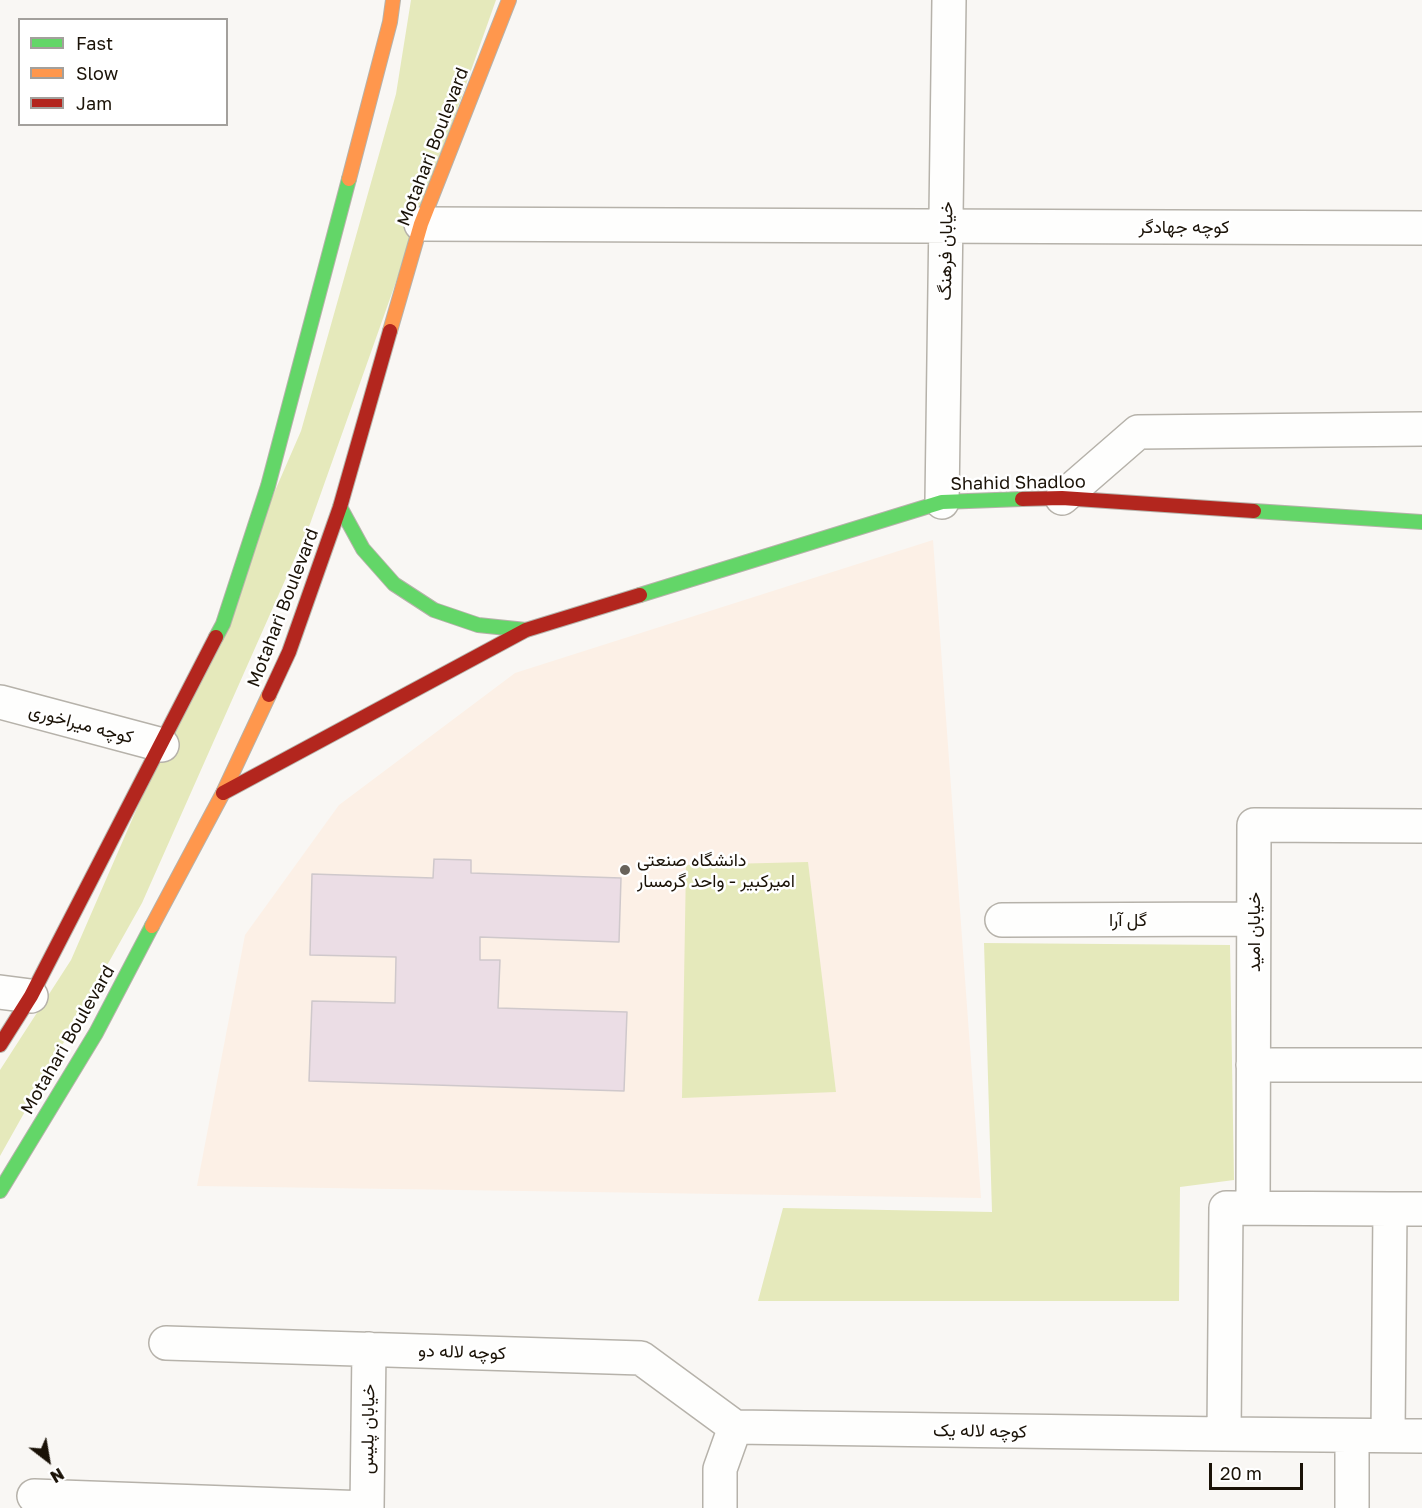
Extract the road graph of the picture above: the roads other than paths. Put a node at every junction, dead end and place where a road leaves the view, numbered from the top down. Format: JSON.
{"nodes":[{"id":1,"x":393,"y":0,"type":"edge"},
{"id":2,"x":509,"y":0,"type":"edge"},
{"id":3,"x":949,"y":0,"type":"edge"},
{"id":4,"x":421,"y":224,"type":"junction"},
{"id":5,"x":946,"y":226,"type":"junction"},
{"id":6,"x":1422,"y":228,"type":"edge"},
{"id":7,"x":1422,"y":429,"type":"edge"},
{"id":8,"x":1062,"y":498,"type":"junction"},
{"id":9,"x":942,"y":502,"type":"junction"},
{"id":10,"x":340,"y":507,"type":"junction"},
{"id":11,"x":1422,"y":522,"type":"edge"},
{"id":12,"x":525,"y":630,"type":"junction"},
{"id":13,"x":0,"y":702,"type":"edge"},
{"id":14,"x":162,"y":745,"type":"junction"},
{"id":15,"x":223,"y":793,"type":"junction"},
{"id":16,"x":1422,"y":826,"type":"edge"},
{"id":17,"x":1254,"y":919,"type":"junction"},
{"id":18,"x":1002,"y":920,"type":"dead end"},
{"id":19,"x":15,"y":994,"type":"edge"},
{"id":20,"x":0,"y":1045,"type":"edge"},
{"id":21,"x":1254,"y":1065,"type":"junction"},
{"id":22,"x":1422,"y":1065,"type":"edge"},
{"id":23,"x":0,"y":1191,"type":"edge"},
{"id":24,"x":1253,"y":1208,"type":"junction"},
{"id":25,"x":1390,"y":1209,"type":"junction"},
{"id":26,"x":1422,"y":1209,"type":"edge"},
{"id":27,"x":166,"y":1343,"type":"dead end"},
{"id":28,"x":369,"y":1349,"type":"junction"},
{"id":29,"x":735,"y":1427,"type":"junction"},
{"id":30,"x":1224,"y":1434,"type":"junction"},
{"id":31,"x":1388,"y":1435,"type":"junction"},
{"id":32,"x":1352,"y":1436,"type":"junction"},
{"id":33,"x":1422,"y":1436,"type":"edge"},
{"id":34,"x":34,"y":1496,"type":"dead end"},
{"id":35,"x":367,"y":1508,"type":"edge"},
{"id":36,"x":720,"y":1508,"type":"edge"},
{"id":37,"x":1352,"y":1508,"type":"edge"}],
"edges":[{"from":1,"to":14,"type":"main road"},
{"from":2,"to":4,"type":"main road","name":"Motahari Boulevard"},
{"from":3,"to":5,"type":"street","name":"خیابان فرهنگ"},
{"from":4,"to":5,"type":"street","name":"کوچه جهادگر"},
{"from":4,"to":10,"type":"main road","name":"Motahari Boulevard"},
{"from":5,"to":6,"type":"street","name":"کوچه جهادگر"},
{"from":5,"to":9,"type":"street","name":"خیابان فرهنگ"},
{"from":7,"to":8,"type":"street"},
{"from":8,"to":9,"type":"main road","name":"Shahid Shadloo"},
{"from":8,"to":11,"type":"main road","name":"Shahid Shadloo"},
{"from":9,"to":12,"type":"main road","name":"Shahid Shadloo"},
{"from":10,"to":12,"type":"main road"},
{"from":10,"to":15,"type":"main road","name":"Motahari Boulevard"},
{"from":12,"to":15,"type":"main road"},
{"from":13,"to":14,"type":"street","name":"کوچه میراخوری"},
{"from":14,"to":19,"type":"main road"},
{"from":15,"to":23,"type":"main road","name":"Motahari Boulevard"},
{"from":16,"to":17,"type":"street","name":"خیابان امید"},
{"from":17,"to":18,"type":"street","name":"گل آرا"},
{"from":17,"to":21,"type":"street","name":"خیابان امید"},
{"from":19,"to":20,"type":"main road"},
{"from":21,"to":22,"type":"street"},
{"from":21,"to":24,"type":"street","name":"خیابان امید"},
{"from":24,"to":25,"type":"street"},
{"from":24,"to":30,"type":"street"},
{"from":25,"to":26,"type":"street"},
{"from":25,"to":31,"type":"street"},
{"from":27,"to":28,"type":"street","name":"کوچه لاله دو"},
{"from":28,"to":29,"type":"street","name":"کوچه لاله دو"},
{"from":28,"to":35,"type":"street","name":"خیابان پلیس"},
{"from":29,"to":30,"type":"street","name":"کوچه لاله یک"},
{"from":29,"to":36,"type":"street"},
{"from":30,"to":32,"type":"street","name":"کوچه لاله یک"},
{"from":31,"to":32,"type":"street","name":"کوچه لاله یک"},
{"from":31,"to":33,"type":"street","name":"کوچه لاله یک"},
{"from":32,"to":37,"type":"street"},
{"from":34,"to":35,"type":"street"}]}
